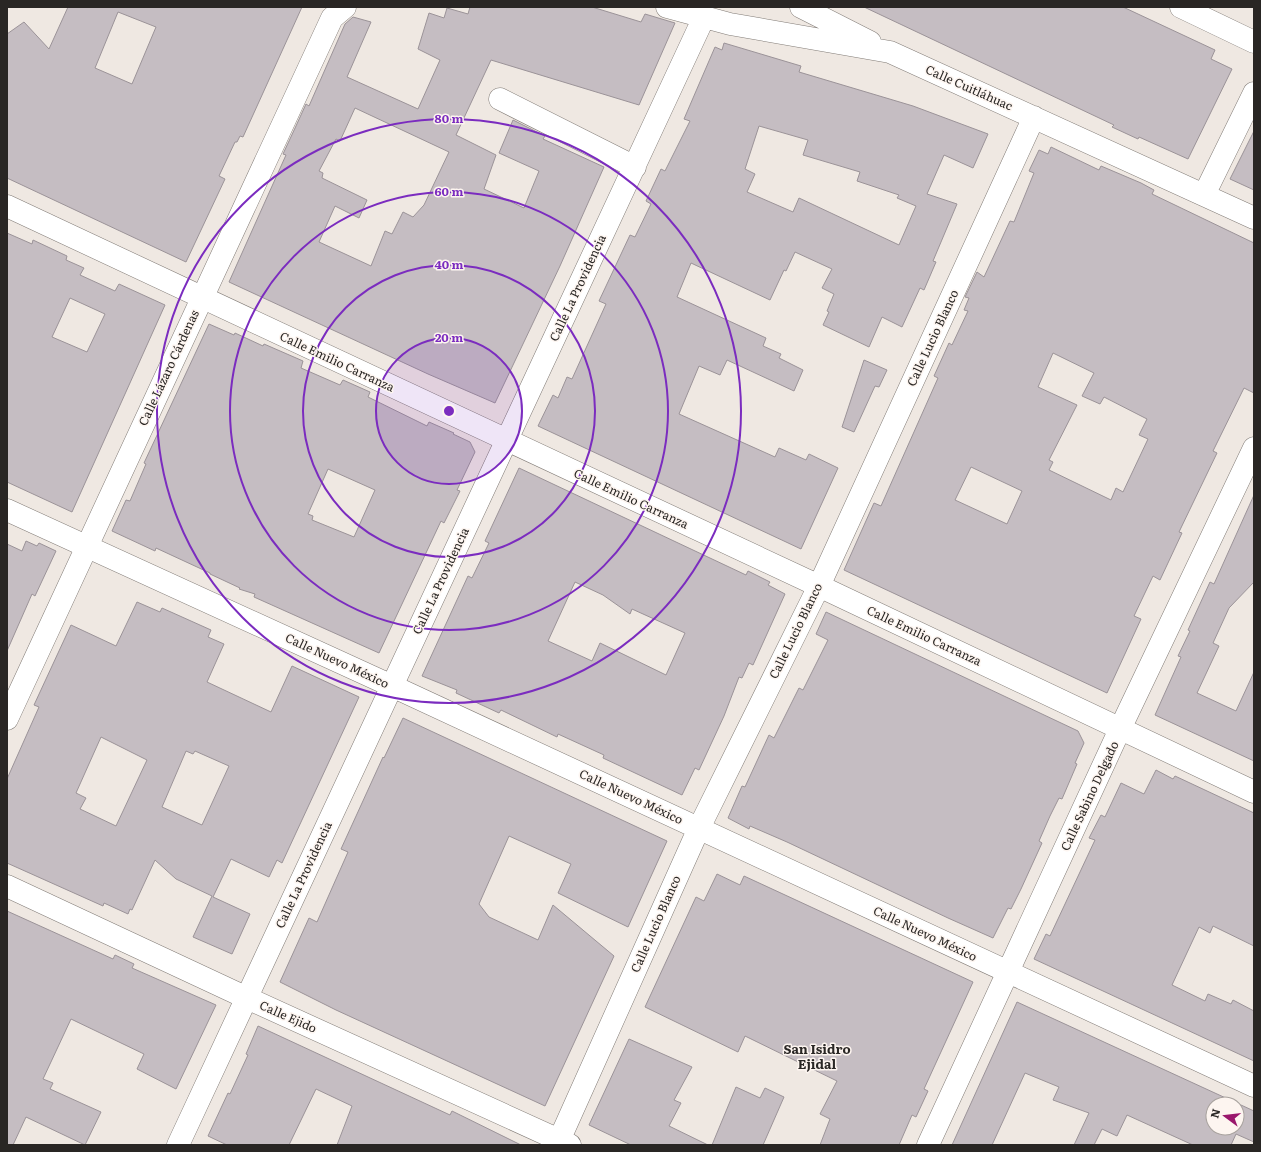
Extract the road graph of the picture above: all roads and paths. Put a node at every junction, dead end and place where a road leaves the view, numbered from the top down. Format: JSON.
{"nodes":[{"id":1,"x":667,"y":7,"type":"edge"},
{"id":2,"x":801,"y":7,"type":"edge"},
{"id":3,"x":1181,"y":7,"type":"edge"},
{"id":4,"x":338,"y":12,"type":"edge"},
{"id":5,"x":704,"y":17,"type":"junction"},
{"id":6,"x":1254,"y":42,"type":"edge"},
{"id":7,"x":890,"y":52,"type":"junction"},
{"id":8,"x":1254,"y":93,"type":"edge"},
{"id":9,"x":500,"y":99,"type":"dead end"},
{"id":10,"x":1034,"y":117,"type":"junction"},
{"id":11,"x":635,"y":167,"type":"junction"},
{"id":12,"x":1204,"y":195,"type":"junction"},
{"id":13,"x":7,"y":206,"type":"edge"},
{"id":14,"x":1254,"y":218,"type":"edge"},
{"id":15,"x":202,"y":298,"type":"junction"},
{"id":16,"x":506,"y":441,"type":"junction"},
{"id":17,"x":1254,"y":448,"type":"edge"},
{"id":18,"x":7,"y":510,"type":"edge"},
{"id":19,"x":87,"y":547,"type":"junction"},
{"id":20,"x":819,"y":586,"type":"junction"},
{"id":21,"x":392,"y":686,"type":"junction"},
{"id":22,"x":7,"y":719,"type":"edge"},
{"id":23,"x":1120,"y":729,"type":"junction"},
{"id":24,"x":1254,"y":792,"type":"edge"},
{"id":25,"x":699,"y":828,"type":"junction"},
{"id":26,"x":7,"y":886,"type":"edge"},
{"id":27,"x":1009,"y":973,"type":"junction"},
{"id":28,"x":247,"y":998,"type":"junction"},
{"id":29,"x":1254,"y":1086,"type":"edge"},
{"id":30,"x":562,"y":1143,"type":"edge"},
{"id":31,"x":178,"y":1145,"type":"edge"},
{"id":32,"x":928,"y":1145,"type":"edge"}],
"edges":[{"from":1,"to":5,"type":"street","name":"Calle Cuitláhuac"},
{"from":2,"to":7,"type":"street"},
{"from":3,"to":6,"type":"street"},
{"from":4,"to":15,"type":"street","name":"Calle Lázaro Cárdenas"},
{"from":5,"to":7,"type":"street","name":"Calle Cuitláhuac"},
{"from":5,"to":11,"type":"street","name":"Calle La Providencia"},
{"from":7,"to":10,"type":"street","name":"Calle Cuitláhuac"},
{"from":8,"to":12,"type":"street"},
{"from":9,"to":11,"type":"street"},
{"from":10,"to":12,"type":"street","name":"Calle Cuitláhuac"},
{"from":10,"to":20,"type":"street","name":"Calle Lucio Blanco"},
{"from":11,"to":16,"type":"street","name":"Calle La Providencia"},
{"from":12,"to":14,"type":"street","name":"Calle Cuitláhuac"},
{"from":13,"to":15,"type":"street","name":"Calle Emilio Carranza"},
{"from":15,"to":16,"type":"street","name":"Calle Emilio Carranza"},
{"from":15,"to":19,"type":"street","name":"Calle Lázaro Cárdenas"},
{"from":16,"to":20,"type":"street","name":"Calle Emilio Carranza"},
{"from":16,"to":21,"type":"street","name":"Calle La Providencia"},
{"from":17,"to":23,"type":"street","name":"Calle Sabino Delgado"},
{"from":18,"to":19,"type":"street","name":"Calle Nuevo México"},
{"from":19,"to":21,"type":"street","name":"Calle Nuevo México"},
{"from":19,"to":22,"type":"street","name":"Calle Lázaro Cárdenas"},
{"from":20,"to":23,"type":"street","name":"Calle Emilio Carranza"},
{"from":20,"to":25,"type":"street","name":"Calle Lucio Blanco"},
{"from":21,"to":25,"type":"street","name":"Calle Nuevo México"},
{"from":21,"to":28,"type":"street","name":"Calle La Providencia"},
{"from":23,"to":24,"type":"street","name":"Calle Emilio Carranza"},
{"from":23,"to":27,"type":"street","name":"Calle Sabino Delgado"},
{"from":25,"to":27,"type":"street","name":"Calle Nuevo México"},
{"from":25,"to":30,"type":"street","name":"Calle Lucio Blanco"},
{"from":26,"to":28,"type":"street","name":"Calle Ejido"},
{"from":27,"to":29,"type":"street","name":"Calle Nuevo México"},
{"from":27,"to":32,"type":"street","name":"Calle Sabino Delgado"},
{"from":28,"to":30,"type":"street","name":"Calle Ejido"},
{"from":28,"to":31,"type":"street","name":"Calle La Providencia"}]}
